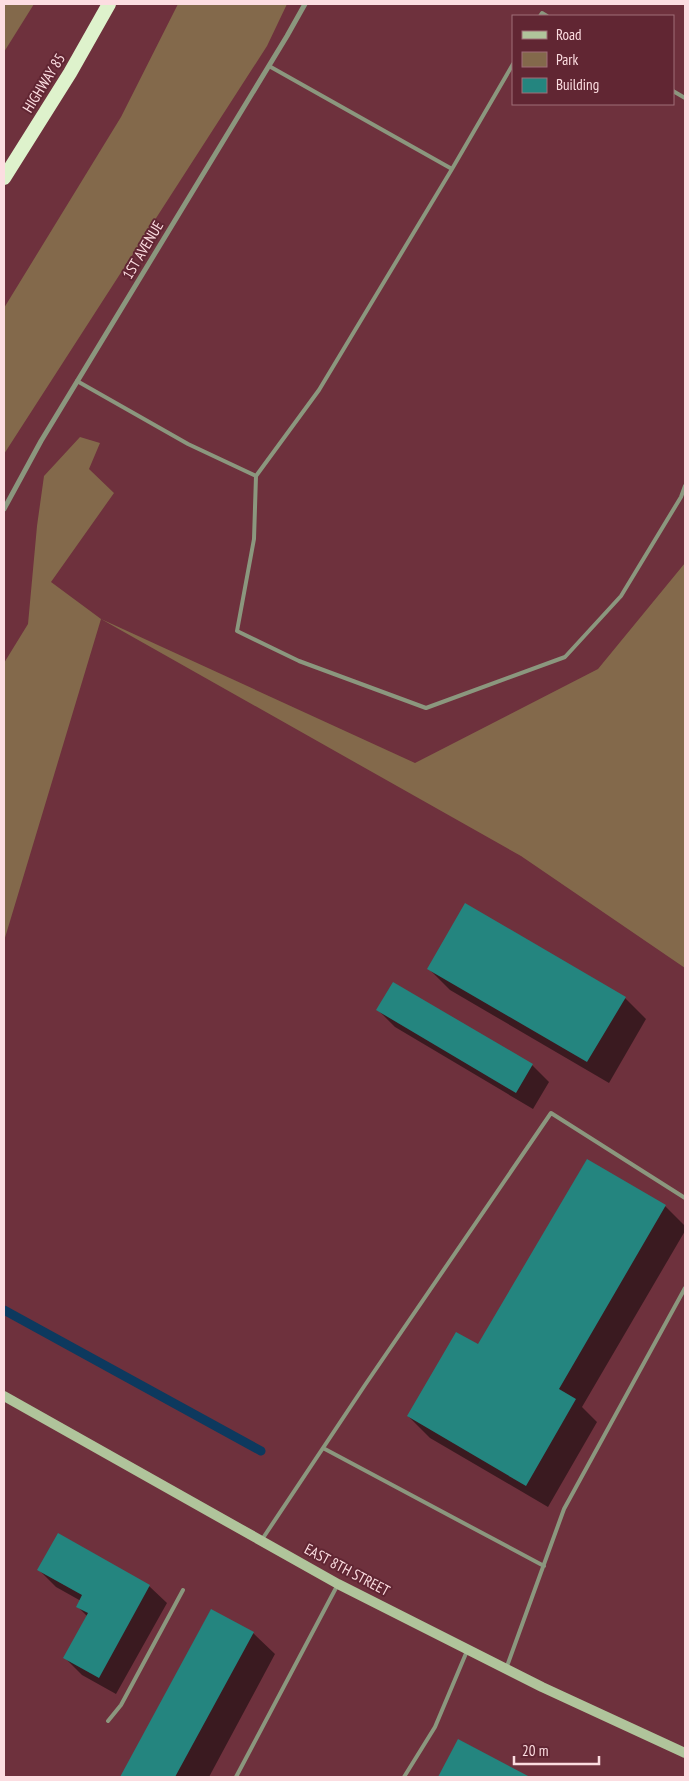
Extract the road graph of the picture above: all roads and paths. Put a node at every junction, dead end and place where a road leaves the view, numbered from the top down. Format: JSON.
{"nodes":[{"id":1,"x":109,"y":4,"type":"edge"},
{"id":2,"x":305,"y":4,"type":"edge"},
{"id":3,"x":269,"y":66,"type":"junction"},
{"id":4,"x":512,"y":66,"type":"edge"},
{"id":5,"x":674,"y":91,"type":"edge"},
{"id":6,"x":685,"y":98,"type":"edge"},
{"id":7,"x":452,"y":169,"type":"junction"},
{"id":8,"x":4,"y":178,"type":"edge"},
{"id":9,"x":77,"y":381,"type":"junction"},
{"id":10,"x":256,"y":476,"type":"junction"},
{"id":11,"x":685,"y":486,"type":"edge"},
{"id":12,"x":4,"y":509,"type":"edge"},
{"id":13,"x":685,"y":1198,"type":"edge"},
{"id":14,"x":685,"y":1288,"type":"edge"},
{"id":15,"x":4,"y":1396,"type":"edge"},
{"id":16,"x":323,"y":1448,"type":"junction"},
{"id":17,"x":261,"y":1541,"type":"junction"},
{"id":18,"x":544,"y":1566,"type":"junction"},
{"id":19,"x":338,"y":1584,"type":"junction"},
{"id":20,"x":183,"y":1590,"type":"dead end"},
{"id":21,"x":468,"y":1649,"type":"junction"},
{"id":22,"x":506,"y":1669,"type":"junction"},
{"id":23,"x":108,"y":1721,"type":"dead end"},
{"id":24,"x":685,"y":1753,"type":"edge"},
{"id":25,"x":236,"y":1777,"type":"edge"},
{"id":26,"x":404,"y":1777,"type":"edge"}],
"edges":[{"from":1,"to":8,"type":"highway","name":"HIGHWAY 85"},
{"from":2,"to":3,"type":"street","name":"1ST AVENUE"},
{"from":3,"to":7,"type":"lane"},
{"from":3,"to":9,"type":"street","name":"1ST AVENUE"},
{"from":4,"to":7,"type":"lane"},
{"from":5,"to":6,"type":"lane"},
{"from":7,"to":10,"type":"lane"},
{"from":9,"to":10,"type":"lane"},
{"from":9,"to":12,"type":"street","name":"1ST AVENUE"},
{"from":10,"to":11,"type":"lane"},
{"from":13,"to":16,"type":"lane"},
{"from":14,"to":18,"type":"lane"},
{"from":15,"to":17,"type":"main road","name":"EAST 8TH STREET"},
{"from":16,"to":17,"type":"lane"},
{"from":16,"to":18,"type":"lane"},
{"from":17,"to":19,"type":"main road","name":"EAST 8TH STREET"},
{"from":18,"to":22,"type":"lane"},
{"from":19,"to":21,"type":"main road","name":"EAST 8TH STREET"},
{"from":19,"to":25,"type":"lane"},
{"from":20,"to":23,"type":"lane"},
{"from":21,"to":22,"type":"main road","name":"EAST 8TH STREET"},
{"from":21,"to":26,"type":"lane"},
{"from":22,"to":24,"type":"main road","name":"EAST 8TH STREET"}]}
